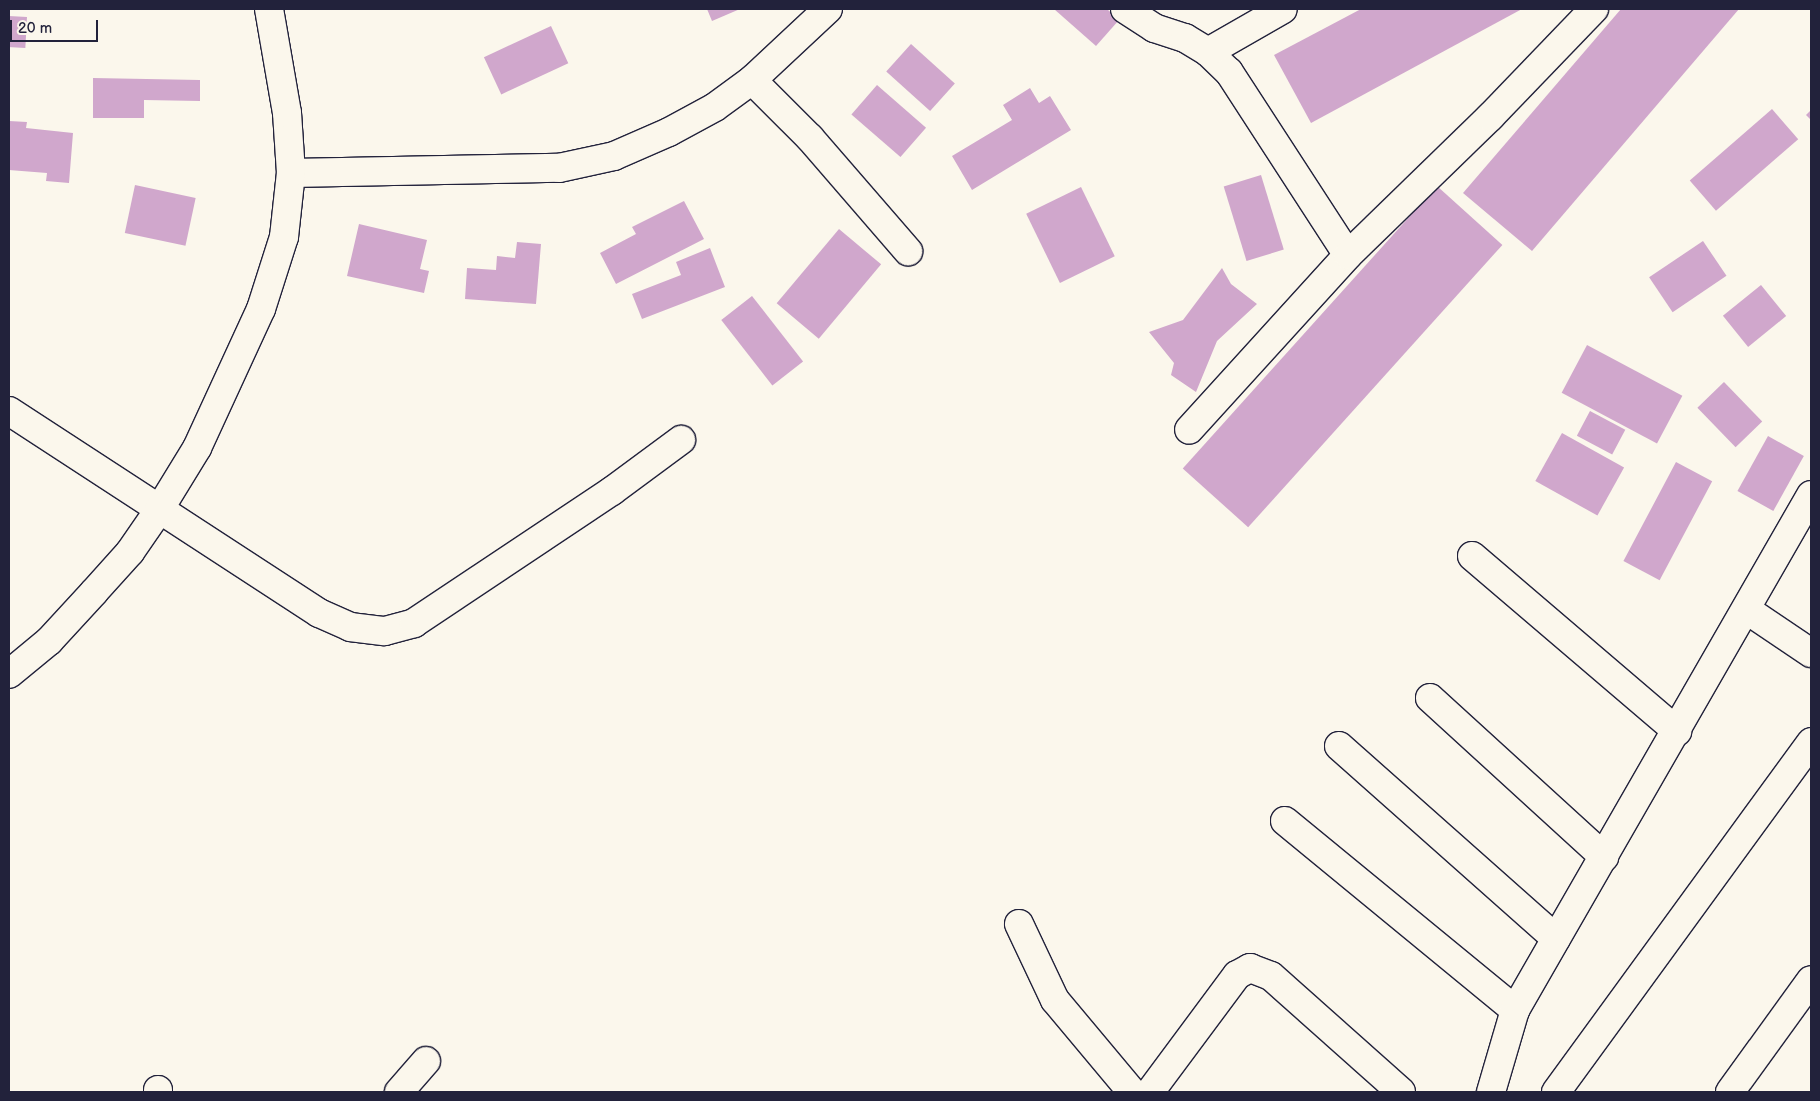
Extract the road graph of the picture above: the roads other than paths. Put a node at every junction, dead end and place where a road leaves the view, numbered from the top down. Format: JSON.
{"nodes":[{"id":1,"x":269,"y":9,"type":"edge"},
{"id":2,"x":828,"y":9,"type":"edge"},
{"id":3,"x":1124,"y":9,"type":"edge"},
{"id":4,"x":1283,"y":9,"type":"edge"},
{"id":5,"x":1594,"y":9,"type":"edge"},
{"id":6,"x":1208,"y":52,"type":"junction"},
{"id":7,"x":752,"y":80,"type":"junction"},
{"id":8,"x":291,"y":173,"type":"junction"},
{"id":9,"x":908,"y":251,"type":"dead end"},
{"id":10,"x":1348,"y":256,"type":"junction"},
{"id":11,"x":9,"y":412,"type":"edge"},
{"id":12,"x":1189,"y":430,"type":"dead end"},
{"id":13,"x":681,"y":440,"type":"dead end"},
{"id":14,"x":1811,"y":495,"type":"edge"},
{"id":15,"x":159,"y":510,"type":"junction"},
{"id":16,"x":1803,"y":531,"type":"edge"},
{"id":17,"x":1472,"y":556,"type":"dead end"},
{"id":18,"x":1748,"y":610,"type":"junction"},
{"id":19,"x":1811,"y":653,"type":"edge"},
{"id":20,"x":9,"y":674,"type":"edge"},
{"id":21,"x":1430,"y":698,"type":"dead end"},
{"id":22,"x":1677,"y":731,"type":"junction"},
{"id":23,"x":1811,"y":742,"type":"edge"},
{"id":24,"x":1340,"y":746,"type":"dead end"},
{"id":25,"x":1285,"y":821,"type":"dead end"},
{"id":26,"x":1604,"y":857,"type":"junction"},
{"id":27,"x":1019,"y":924,"type":"dead end"},
{"id":28,"x":1556,"y":939,"type":"junction"},
{"id":29,"x":1811,"y":980,"type":"edge"},
{"id":30,"x":1515,"y":1010,"type":"junction"},
{"id":31,"x":426,"y":1061,"type":"dead end"},
{"id":32,"x":399,"y":1092,"type":"edge"},
{"id":33,"x":1132,"y":1092,"type":"edge"},
{"id":34,"x":1150,"y":1092,"type":"edge"},
{"id":35,"x":1402,"y":1092,"type":"edge"},
{"id":36,"x":1491,"y":1092,"type":"edge"},
{"id":37,"x":1556,"y":1092,"type":"edge"},
{"id":38,"x":1730,"y":1092,"type":"edge"}],
"edges":[{"from":1,"to":8,"type":"street"},
{"from":2,"to":7,"type":"street"},
{"from":3,"to":6,"type":"street"},
{"from":4,"to":6,"type":"street"},
{"from":5,"to":10,"type":"street"},
{"from":6,"to":10,"type":"street"},
{"from":7,"to":8,"type":"street"},
{"from":7,"to":9,"type":"street"},
{"from":8,"to":15,"type":"street"},
{"from":10,"to":12,"type":"street"},
{"from":11,"to":15,"type":"street"},
{"from":13,"to":15,"type":"street"},
{"from":14,"to":16,"type":"street"},
{"from":15,"to":20,"type":"street"},
{"from":16,"to":18,"type":"street"},
{"from":17,"to":22,"type":"street"},
{"from":18,"to":19,"type":"street"},
{"from":18,"to":22,"type":"street"},
{"from":21,"to":26,"type":"street"},
{"from":22,"to":26,"type":"street"},
{"from":23,"to":37,"type":"street"},
{"from":24,"to":28,"type":"street"},
{"from":25,"to":30,"type":"street"},
{"from":26,"to":28,"type":"street"},
{"from":27,"to":33,"type":"street"},
{"from":28,"to":30,"type":"street"},
{"from":29,"to":38,"type":"street"},
{"from":30,"to":36,"type":"street"},
{"from":31,"to":32,"type":"street"},
{"from":34,"to":35,"type":"street"}]}
